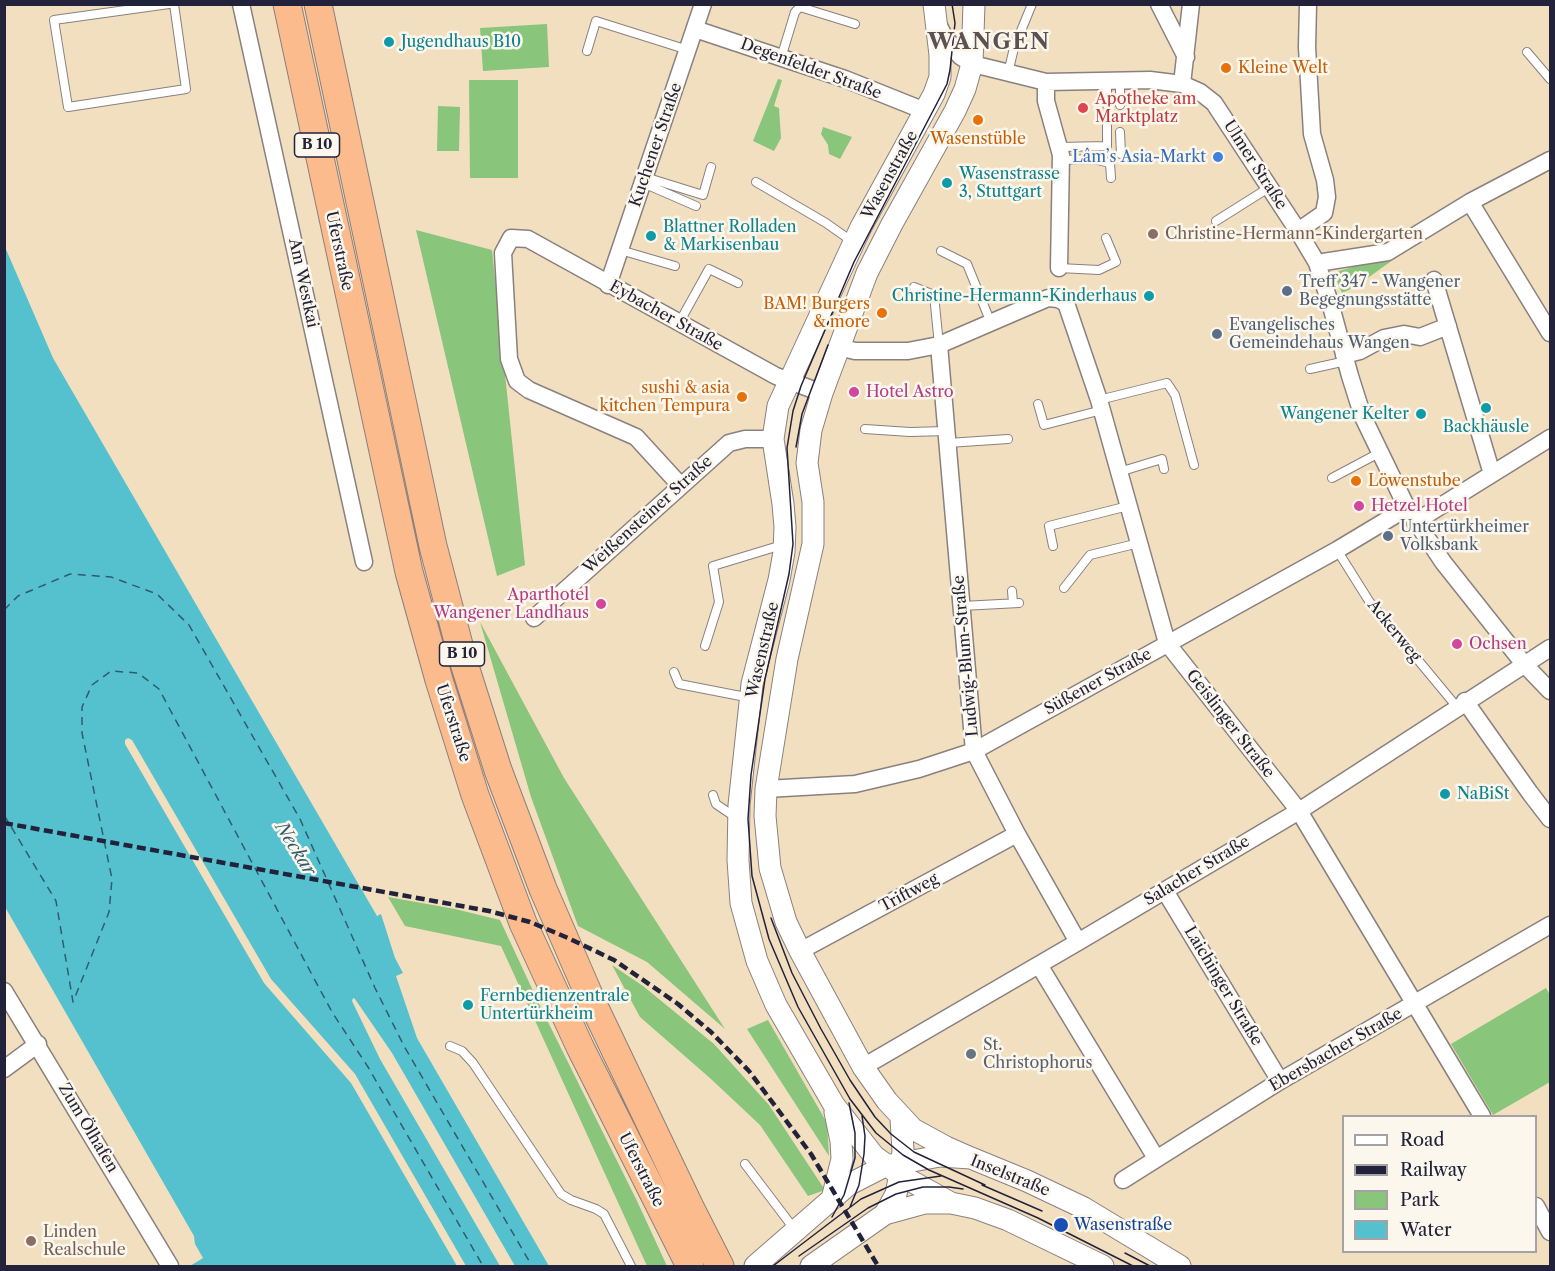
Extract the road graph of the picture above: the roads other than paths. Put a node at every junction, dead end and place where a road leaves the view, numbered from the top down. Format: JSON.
{"nodes":[{"id":1,"x":169,"y":4,"type":"edge"},
{"id":2,"x":174,"y":4,"type":"edge"},
{"id":3,"x":241,"y":4,"type":"edge"},
{"id":4,"x":287,"y":4,"type":"edge"},
{"id":5,"x":318,"y":4,"type":"edge"},
{"id":6,"x":703,"y":4,"type":"edge"},
{"id":7,"x":974,"y":4,"type":"edge"},
{"id":8,"x":1032,"y":4,"type":"edge"},
{"id":9,"x":1159,"y":4,"type":"edge"},
{"id":10,"x":1191,"y":4,"type":"edge"},
{"id":11,"x":1308,"y":4,"type":"edge"},
{"id":12,"x":935,"y":11,"type":"edge"},
{"id":13,"x":855,"y":24,"type":"dead end"},
{"id":14,"x":695,"y":29,"type":"junction"},
{"id":15,"x":688,"y":50,"type":"junction"},
{"id":16,"x":587,"y":51,"type":"dead end"},
{"id":17,"x":1527,"y":52,"type":"dead end"},
{"id":18,"x":781,"y":58,"type":"junction"},
{"id":19,"x":1186,"y":58,"type":"junction"},
{"id":20,"x":972,"y":64,"type":"junction"},
{"id":21,"x":1008,"y":73,"type":"junction"},
{"id":22,"x":940,"y":77,"type":"junction"},
{"id":23,"x":1551,"y":79,"type":"edge"},
{"id":24,"x":1113,"y":81,"type":"junction"},
{"id":25,"x":1046,"y":82,"type":"junction"},
{"id":26,"x":1182,"y":84,"type":"junction"},
{"id":27,"x":1107,"y":105,"type":"dead end"},
{"id":28,"x":1120,"y":105,"type":"dead end"},
{"id":29,"x":925,"y":111,"type":"junction"},
{"id":30,"x":1107,"y":126,"type":"dead end"},
{"id":31,"x":1120,"y":132,"type":"dead end"},
{"id":32,"x":1060,"y":154,"type":"junction"},
{"id":33,"x":1121,"y":154,"type":"dead end"},
{"id":34,"x":1551,"y":160,"type":"edge"},
{"id":35,"x":711,"y":167,"type":"dead end"},
{"id":36,"x":1111,"y":178,"type":"dead end"},
{"id":37,"x":644,"y":180,"type":"junction"},
{"id":38,"x":756,"y":182,"type":"dead end"},
{"id":39,"x":1270,"y":188,"type":"junction"},
{"id":40,"x":1470,"y":202,"type":"junction"},
{"id":41,"x":696,"y":206,"type":"dead end"},
{"id":42,"x":1216,"y":221,"type":"dead end"},
{"id":43,"x":1298,"y":231,"type":"junction"},
{"id":44,"x":1106,"y":238,"type":"dead end"},
{"id":45,"x":853,"y":243,"type":"junction"},
{"id":46,"x":620,"y":250,"type":"junction"},
{"id":47,"x":941,"y":251,"type":"dead end"},
{"id":48,"x":1317,"y":263,"type":"junction"},
{"id":49,"x":675,"y":266,"type":"dead end"},
{"id":50,"x":1059,"y":268,"type":"joint"},
{"id":51,"x":1434,"y":280,"type":"dead end"},
{"id":52,"x":738,"y":283,"type":"dead end"},
{"id":53,"x":608,"y":285,"type":"junction"},
{"id":54,"x":914,"y":287,"type":"dead end"},
{"id":55,"x":992,"y":323,"type":"junction"},
{"id":56,"x":679,"y":324,"type":"junction"},
{"id":57,"x":1448,"y":326,"type":"junction"},
{"id":58,"x":1551,"y":333,"type":"edge"},
{"id":59,"x":939,"y":345,"type":"junction"},
{"id":60,"x":839,"y":347,"type":"junction"},
{"id":61,"x":1345,"y":358,"type":"junction"},
{"id":62,"x":1310,"y":369,"type":"dead end"},
{"id":63,"x":788,"y":381,"type":"junction"},
{"id":64,"x":822,"y":393,"type":"junction"},
{"id":65,"x":1038,"y":404,"type":"dead end"},
{"id":66,"x":1100,"y":405,"type":"junction"},
{"id":67,"x":865,"y":429,"type":"dead end"},
{"id":68,"x":947,"y":437,"type":"junction"},
{"id":69,"x":1551,"y":438,"type":"edge"},
{"id":70,"x":773,"y":439,"type":"junction"},
{"id":71,"x":1008,"y":439,"type":"dead end"},
{"id":72,"x":1379,"y":453,"type":"junction"},
{"id":73,"x":1194,"y":465,"type":"dead end"},
{"id":74,"x":1164,"y":469,"type":"dead end"},
{"id":75,"x":1119,"y":472,"type":"junction"},
{"id":76,"x":1492,"y":474,"type":"junction"},
{"id":77,"x":1332,"y":478,"type":"dead end"},
{"id":78,"x":680,"y":486,"type":"junction"},
{"id":79,"x":1128,"y":506,"type":"junction"},
{"id":80,"x":1411,"y":515,"type":"junction"},
{"id":81,"x":1139,"y":543,"type":"junction"},
{"id":82,"x":784,"y":545,"type":"junction"},
{"id":83,"x":1053,"y":546,"type":"dead end"},
{"id":84,"x":1337,"y":550,"type":"junction"},
{"id":85,"x":364,"y":562,"type":"dead end"},
{"id":86,"x":1064,"y":588,"type":"dead end"},
{"id":87,"x":1012,"y":591,"type":"dead end"},
{"id":88,"x":962,"y":606,"type":"junction"},
{"id":89,"x":534,"y":618,"type":"dead end"},
{"id":90,"x":1167,"y":643,"type":"junction"},
{"id":91,"x":705,"y":646,"type":"dead end"},
{"id":92,"x":1551,"y":648,"type":"edge"},
{"id":93,"x":1524,"y":664,"type":"junction"},
{"id":94,"x":674,"y":672,"type":"dead end"},
{"id":95,"x":1551,"y":691,"type":"edge"},
{"id":96,"x":751,"y":698,"type":"junction"},
{"id":97,"x":1461,"y":704,"type":"junction"},
{"id":98,"x":974,"y":751,"type":"junction"},
{"id":99,"x":766,"y":789,"type":"junction"},
{"id":100,"x":713,"y":795,"type":"dead end"},
{"id":101,"x":1299,"y":811,"type":"junction"},
{"id":102,"x":738,"y":819,"type":"junction"},
{"id":103,"x":1551,"y":819,"type":"edge"},
{"id":104,"x":1017,"y":834,"type":"junction"},
{"id":105,"x":1165,"y":891,"type":"junction"},
{"id":106,"x":1551,"y":925,"type":"edge"},
{"id":107,"x":1078,"y":942,"type":"junction"},
{"id":108,"x":800,"y":951,"type":"junction"},
{"id":109,"x":1039,"y":964,"type":"junction"},
{"id":110,"x":4,"y":991,"type":"edge"},
{"id":111,"x":1415,"y":1004,"type":"junction"},
{"id":112,"x":38,"y":1044,"type":"junction"},
{"id":113,"x":450,"y":1046,"type":"dead end"},
{"id":114,"x":863,"y":1067,"type":"junction"},
{"id":115,"x":4,"y":1069,"type":"edge"},
{"id":116,"x":1280,"y":1081,"type":"junction"},
{"id":117,"x":834,"y":1105,"type":"junction"},
{"id":118,"x":1481,"y":1115,"type":"edge"},
{"id":119,"x":901,"y":1119,"type":"junction"},
{"id":120,"x":971,"y":1158,"type":"junction"},
{"id":121,"x":1156,"y":1158,"type":"junction"},
{"id":122,"x":745,"y":1164,"type":"dead end"},
{"id":123,"x":895,"y":1168,"type":"junction"},
{"id":124,"x":1123,"y":1180,"type":"dead end"},
{"id":125,"x":832,"y":1199,"type":"junction"},
{"id":126,"x":951,"y":1203,"type":"junction"},
{"id":127,"x":1537,"y":1208,"type":"edge"},
{"id":128,"x":885,"y":1214,"type":"junction"},
{"id":129,"x":796,"y":1232,"type":"junction"},
{"id":130,"x":1551,"y":1232,"type":"edge"},
{"id":131,"x":170,"y":1266,"type":"edge"},
{"id":132,"x":631,"y":1266,"type":"edge"},
{"id":133,"x":690,"y":1266,"type":"edge"},
{"id":134,"x":720,"y":1266,"type":"edge"},
{"id":135,"x":756,"y":1266,"type":"edge"},
{"id":136,"x":811,"y":1266,"type":"edge"},
{"id":137,"x":1103,"y":1266,"type":"edge"},
{"id":138,"x":1180,"y":1266,"type":"edge"}],
"edges":[{"from":1,"to":2,"type":"lane"},
{"from":3,"to":85,"type":"street","name":"Am Westkai"},
{"from":4,"to":133,"type":"highway","name":"Uferstraße","number":"B 10"},
{"from":5,"to":134,"type":"highway","name":"Uferstraße","number":"B 10"},
{"from":6,"to":14,"type":"street","name":"Kuchener Straße"},
{"from":7,"to":20,"type":"street","name":"Wasenstraße"},
{"from":8,"to":21,"type":"lane"},
{"from":9,"to":19,"type":"street"},
{"from":10,"to":19,"type":"street"},
{"from":11,"to":43,"type":"street"},
{"from":12,"to":20,"type":"street","name":"Ulmer Straße"},
{"from":12,"to":22,"type":"street"},
{"from":13,"to":18,"type":"lane"},
{"from":14,"to":15,"type":"street","name":"Kuchener Straße"},
{"from":14,"to":18,"type":"street","name":"Degenfelder Straße"},
{"from":15,"to":16,"type":"lane"},
{"from":15,"to":37,"type":"street","name":"Kuchener Straße"},
{"from":17,"to":23,"type":"lane"},
{"from":18,"to":29,"type":"street","name":"Degenfelder Straße"},
{"from":19,"to":26,"type":"street"},
{"from":20,"to":21,"type":"street","name":"Ulmer Straße"},
{"from":20,"to":22,"type":"street"},
{"from":20,"to":60,"type":"street","name":"Wasenstraße"},
{"from":21,"to":25,"type":"street","name":"Ulmer Straße"},
{"from":22,"to":29,"type":"street","name":"Wasenstraße"},
{"from":24,"to":25,"type":"street","name":"Ulmer Straße"},
{"from":24,"to":26,"type":"street","name":"Ulmer Straße"},
{"from":24,"to":27,"type":"lane"},
{"from":24,"to":28,"type":"lane"},
{"from":25,"to":32,"type":"street"},
{"from":26,"to":39,"type":"street","name":"Ulmer Straße"},
{"from":29,"to":45,"type":"street","name":"Wasenstraße"},
{"from":30,"to":32,"type":"lane"},
{"from":31,"to":33,"type":"lane"},
{"from":32,"to":36,"type":"lane"},
{"from":32,"to":50,"type":"street"},
{"from":34,"to":40,"type":"street"},
{"from":35,"to":37,"type":"lane"},
{"from":37,"to":41,"type":"lane"},
{"from":37,"to":46,"type":"street","name":"Kuchener Straße"},
{"from":38,"to":45,"type":"lane"},
{"from":39,"to":42,"type":"lane"},
{"from":39,"to":43,"type":"street","name":"Ulmer Straße"},
{"from":40,"to":48,"type":"street"},
{"from":40,"to":58,"type":"street"},
{"from":43,"to":48,"type":"street","name":"Ulmer Straße"},
{"from":44,"to":50,"type":"lane"},
{"from":45,"to":63,"type":"street","name":"Wasenstraße"},
{"from":46,"to":49,"type":"lane"},
{"from":46,"to":53,"type":"street","name":"Kuchener Straße"},
{"from":47,"to":55,"type":"lane"},
{"from":48,"to":61,"type":"street","name":"Ulmer Straße"},
{"from":51,"to":57,"type":"street"},
{"from":52,"to":56,"type":"lane"},
{"from":53,"to":56,"type":"street","name":"Eybacher Straße"},
{"from":53,"to":78,"type":"street","name":"Eybacher Straße"},
{"from":54,"to":59,"type":"lane"},
{"from":55,"to":59,"type":"street"},
{"from":55,"to":66,"type":"street","name":"Geislinger Straße"},
{"from":56,"to":63,"type":"street","name":"Eybacher Straße"},
{"from":57,"to":61,"type":"street"},
{"from":57,"to":76,"type":"street"},
{"from":59,"to":60,"type":"street"},
{"from":59,"to":68,"type":"street","name":"Ludwig-Blum-Straße"},
{"from":60,"to":64,"type":"street","name":"Wasenstraße"},
{"from":61,"to":62,"type":"lane"},
{"from":61,"to":72,"type":"street","name":"Ulmer Straße"},
{"from":63,"to":64,"type":"street","name":"Eybacher Straße"},
{"from":63,"to":70,"type":"street","name":"Wasenstraße"},
{"from":64,"to":99,"type":"street","name":"Wasenstraße"},
{"from":65,"to":66,"type":"lane"},
{"from":66,"to":73,"type":"lane"},
{"from":66,"to":75,"type":"street","name":"Geislinger Straße"},
{"from":67,"to":68,"type":"lane"},
{"from":68,"to":71,"type":"lane"},
{"from":68,"to":88,"type":"street","name":"Ludwig-Blum-Straße"},
{"from":69,"to":76,"type":"street","name":"Süßener Straße"},
{"from":70,"to":78,"type":"street","name":"Weißensteiner Straße"},
{"from":70,"to":82,"type":"street","name":"Wasenstraße"},
{"from":72,"to":77,"type":"lane"},
{"from":72,"to":80,"type":"street","name":"Ulmer Straße"},
{"from":74,"to":75,"type":"lane"},
{"from":75,"to":79,"type":"street","name":"Geislinger Straße"},
{"from":76,"to":80,"type":"street","name":"Süßener Straße"},
{"from":78,"to":89,"type":"street","name":"Weißensteiner Straße"},
{"from":79,"to":81,"type":"street","name":"Geislinger Straße"},
{"from":79,"to":83,"type":"lane"},
{"from":80,"to":84,"type":"street","name":"Süßener Straße"},
{"from":80,"to":93,"type":"street","name":"Ulmer Straße"},
{"from":81,"to":86,"type":"lane"},
{"from":81,"to":90,"type":"street","name":"Geislinger Straße"},
{"from":82,"to":91,"type":"lane"},
{"from":82,"to":96,"type":"street","name":"Wasenstraße"},
{"from":84,"to":90,"type":"street","name":"Süßener Straße"},
{"from":84,"to":97,"type":"lane","name":"Ackerweg"},
{"from":87,"to":88,"type":"lane"},
{"from":88,"to":98,"type":"street","name":"Ludwig-Blum-Straße"},
{"from":90,"to":98,"type":"street","name":"Süßener Straße"},
{"from":90,"to":101,"type":"street","name":"Geislinger Straße"},
{"from":92,"to":93,"type":"street","name":"Salacher Straße"},
{"from":93,"to":95,"type":"street","name":"Ulmer Straße"},
{"from":93,"to":97,"type":"street","name":"Salacher Straße"},
{"from":94,"to":96,"type":"lane"},
{"from":96,"to":102,"type":"street","name":"Wasenstraße"},
{"from":97,"to":101,"type":"street","name":"Salacher Straße"},
{"from":97,"to":103,"type":"street","name":"Ackerweg"},
{"from":98,"to":99,"type":"street","name":"Süßener Straße"},
{"from":98,"to":104,"type":"street","name":"Ludwig-Blum-Straße"},
{"from":99,"to":108,"type":"street","name":"Wasenstraße"},
{"from":100,"to":102,"type":"lane"},
{"from":101,"to":105,"type":"street","name":"Salacher Straße"},
{"from":101,"to":111,"type":"street","name":"Geislinger Straße"},
{"from":102,"to":117,"type":"street","name":"Wasenstraße"},
{"from":104,"to":107,"type":"street","name":"Ludwig-Blum-Straße"},
{"from":104,"to":108,"type":"street","name":"Triftweg"},
{"from":105,"to":107,"type":"street","name":"Salacher Straße"},
{"from":105,"to":116,"type":"street","name":"Laichinger Straße"},
{"from":106,"to":111,"type":"street","name":"Ebersbacher Straße"},
{"from":107,"to":109,"type":"street","name":"Salacher Straße"},
{"from":108,"to":114,"type":"street","name":"Wasenstraße"},
{"from":109,"to":114,"type":"street","name":"Salacher Straße"},
{"from":109,"to":121,"type":"street"},
{"from":110,"to":112,"type":"street","name":"Zum Ölhafen"},
{"from":111,"to":116,"type":"street","name":"Ebersbacher Straße"},
{"from":111,"to":118,"type":"street","name":"Geislinger Straße"},
{"from":112,"to":115,"type":"street"},
{"from":112,"to":131,"type":"street","name":"Zum Ölhafen"},
{"from":113,"to":132,"type":"lane"},
{"from":114,"to":119,"type":"street","name":"Wasenstraße"},
{"from":116,"to":121,"type":"street","name":"Ebersbacher Straße"},
{"from":117,"to":123,"type":"street","name":"Wasenstraße"},
{"from":117,"to":125,"type":"street"},
{"from":119,"to":120,"type":"street","name":"Wasenstraße"},
{"from":119,"to":123,"type":"street"},
{"from":120,"to":123,"type":"street","name":"Inselstraße"},
{"from":120,"to":138,"type":"street","name":"Inselstraße"},
{"from":121,"to":124,"type":"street","name":"Ebersbacher Straße"},
{"from":122,"to":129,"type":"lane"},
{"from":123,"to":125,"type":"street","name":"Inselstraße"},
{"from":123,"to":126,"type":"street","name":"Wasenstraße"},
{"from":123,"to":128,"type":"street"},
{"from":125,"to":129,"type":"street","name":"Inselstraße"},
{"from":126,"to":128,"type":"street"},
{"from":126,"to":137,"type":"street","name":"Wasenstraße"},
{"from":127,"to":130,"type":"street"},
{"from":128,"to":136,"type":"street"},
{"from":129,"to":135,"type":"street","name":"Inselstraße"}]}
